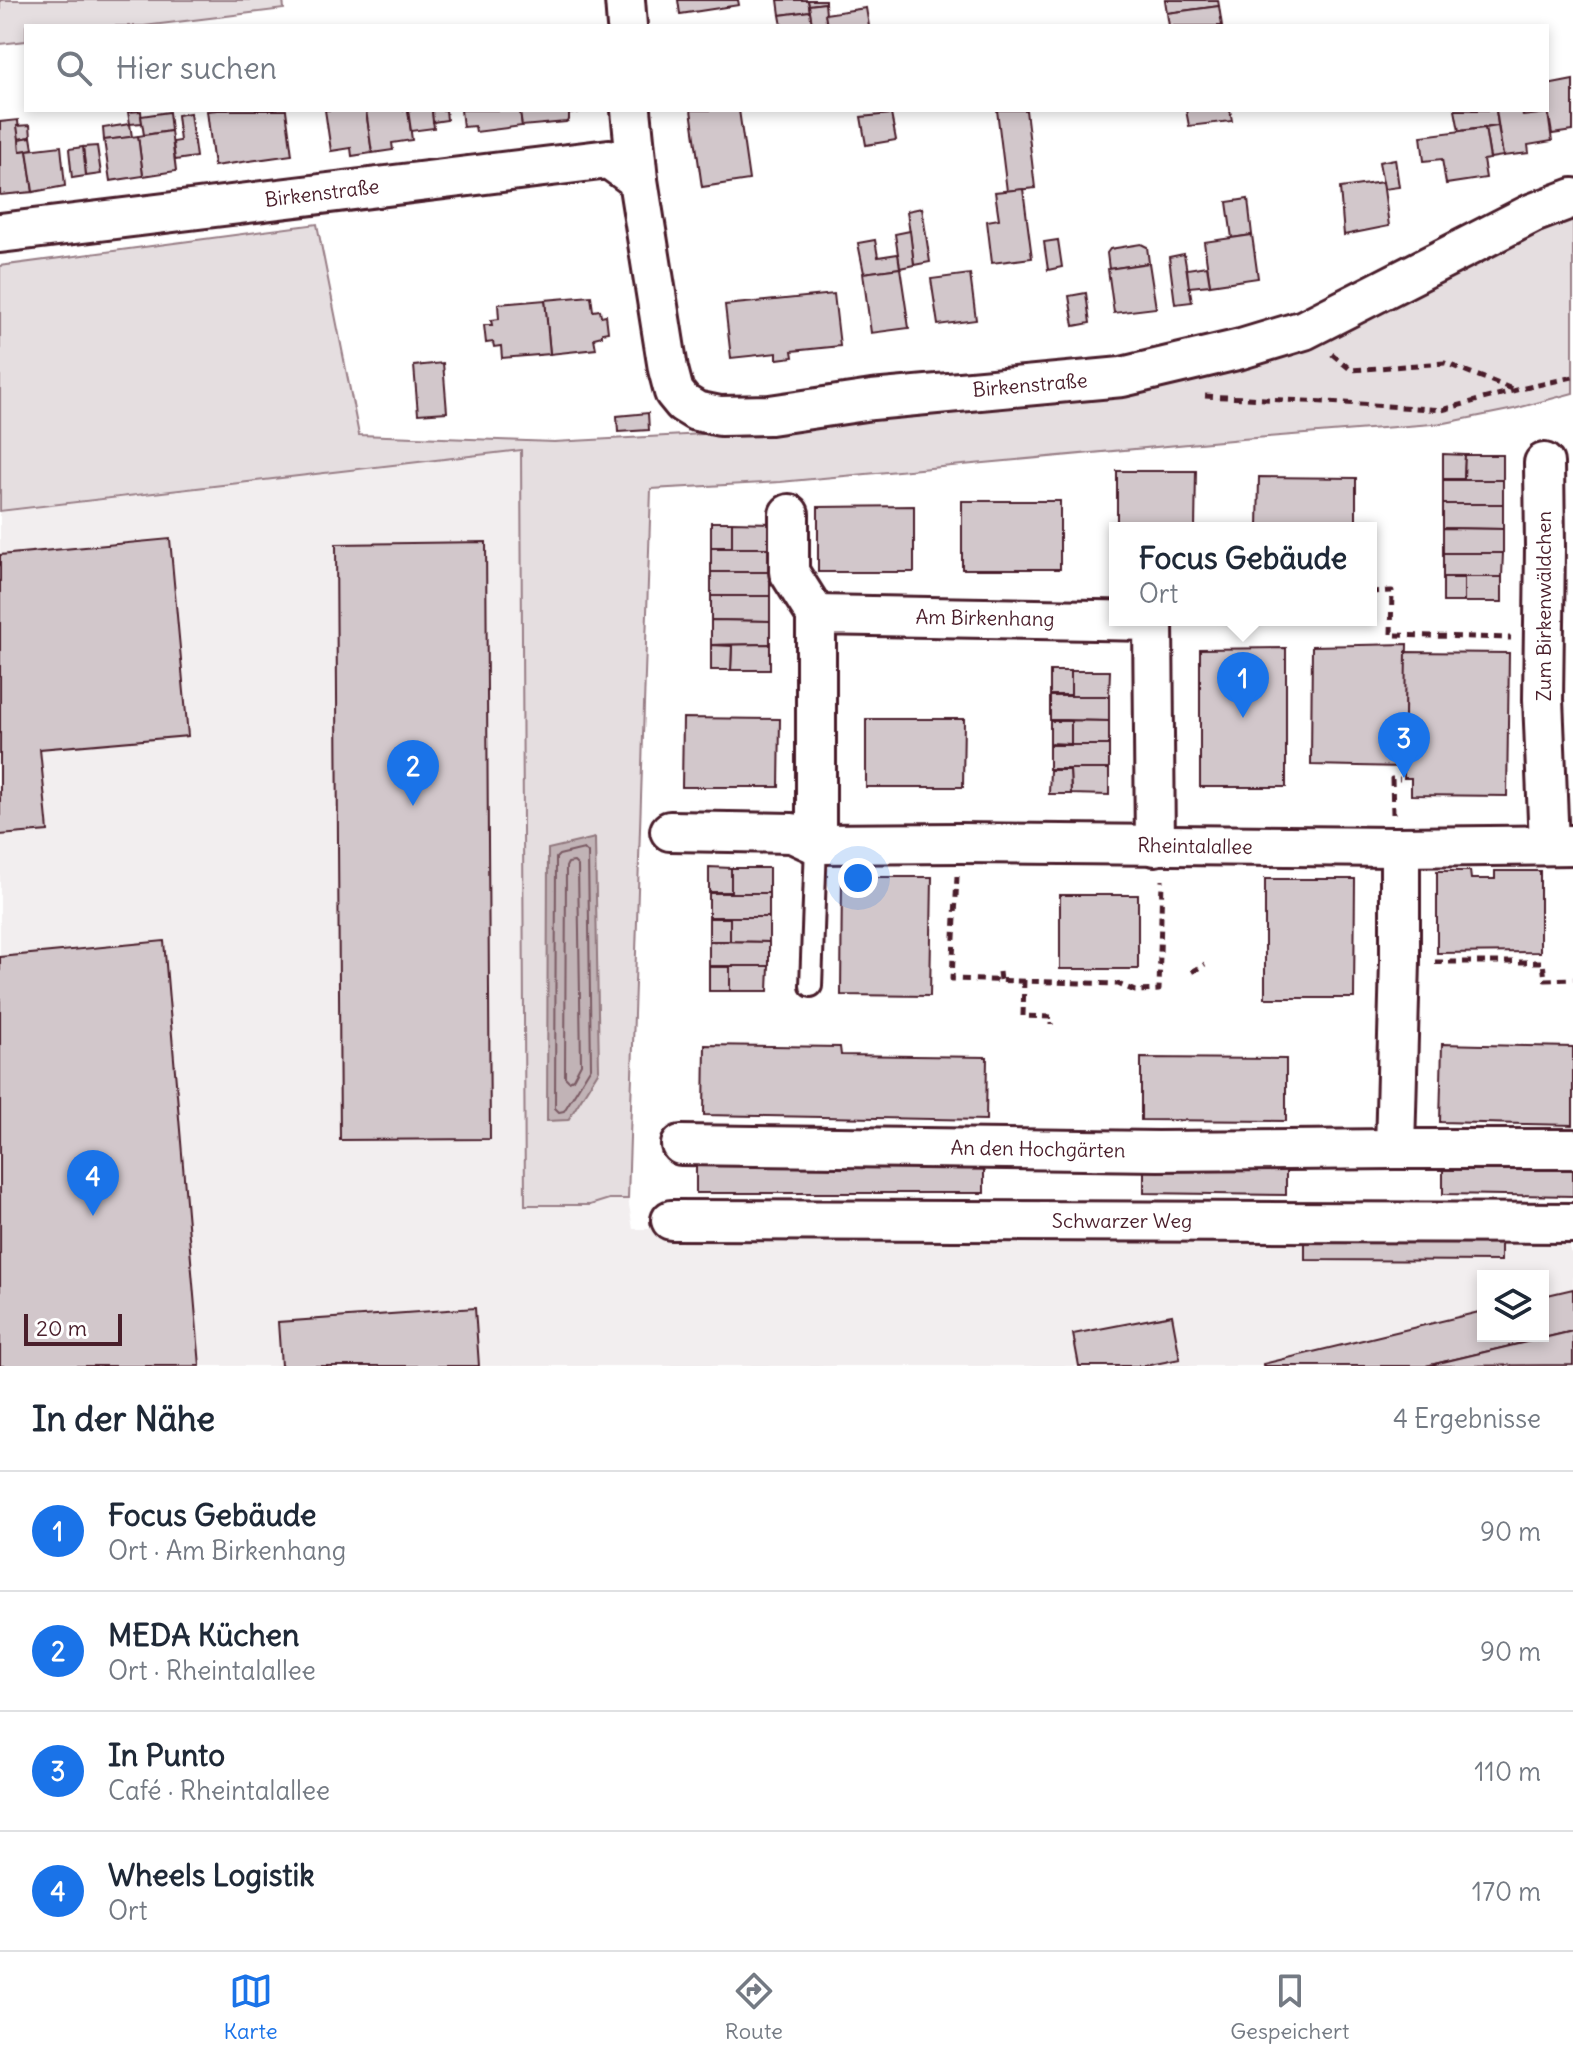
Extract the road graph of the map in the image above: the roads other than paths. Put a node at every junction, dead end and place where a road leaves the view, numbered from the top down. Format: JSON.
{"nodes":[{"id":1,"x":625,"y":0,"type":"edge"},
{"id":2,"x":627,"y":24,"type":"edge"},
{"id":3,"x":631,"y":112,"type":"edge"},
{"id":4,"x":638,"y":180,"type":"junction"},
{"id":5,"x":1573,"y":198,"type":"edge"},
{"id":6,"x":0,"y":233,"type":"edge"},
{"id":7,"x":1544,"y":463,"type":"dead end"},
{"id":8,"x":789,"y":514,"type":"dead end"},
{"id":9,"x":816,"y":615,"type":"junction"},
{"id":10,"x":1109,"y":619,"type":"edge"},
{"id":11,"x":1153,"y":626,"type":"edge"},
{"id":12,"x":670,"y":831,"type":"dead end"},
{"id":13,"x":816,"y":844,"type":"junction"},
{"id":14,"x":1561,"y":845,"type":"edge"},
{"id":15,"x":1155,"y":846,"type":"junction"},
{"id":16,"x":1400,"y":847,"type":"junction"},
{"id":17,"x":811,"y":986,"type":"dead end"},
{"id":18,"x":681,"y":1145,"type":"dead end"},
{"id":19,"x":1395,"y":1149,"type":"junction"},
{"id":20,"x":1573,"y":1149,"type":"edge"},
{"id":21,"x":671,"y":1220,"type":"dead end"},
{"id":22,"x":1573,"y":1223,"type":"edge"}],
"edges":[{"from":1,"to":2,"type":"street"},
{"from":3,"to":4,"type":"street","name":"Birkenstraße"},
{"from":4,"to":5,"type":"street","name":"Birkenstraße"},
{"from":4,"to":6,"type":"street","name":"Birkenstraße"},
{"from":7,"to":14,"type":"street","name":"Zum Birkenwäldchen"},
{"from":8,"to":9,"type":"street"},
{"from":9,"to":10,"type":"street","name":"Am Birkenhang"},
{"from":9,"to":13,"type":"street"},
{"from":11,"to":15,"type":"street","name":"Am Birkenhang"},
{"from":12,"to":13,"type":"street","name":"Rheintalallee"},
{"from":13,"to":15,"type":"street","name":"Rheintalallee"},
{"from":13,"to":17,"type":"lane"},
{"from":14,"to":16,"type":"street","name":"Rheintalallee"},
{"from":15,"to":16,"type":"street","name":"Rheintalallee"},
{"from":16,"to":19,"type":"street"},
{"from":18,"to":19,"type":"street","name":"An den Hochgärten"},
{"from":19,"to":20,"type":"street","name":"An den Hochgärten"},
{"from":21,"to":22,"type":"street","name":"Schwarzer Weg"}]}
